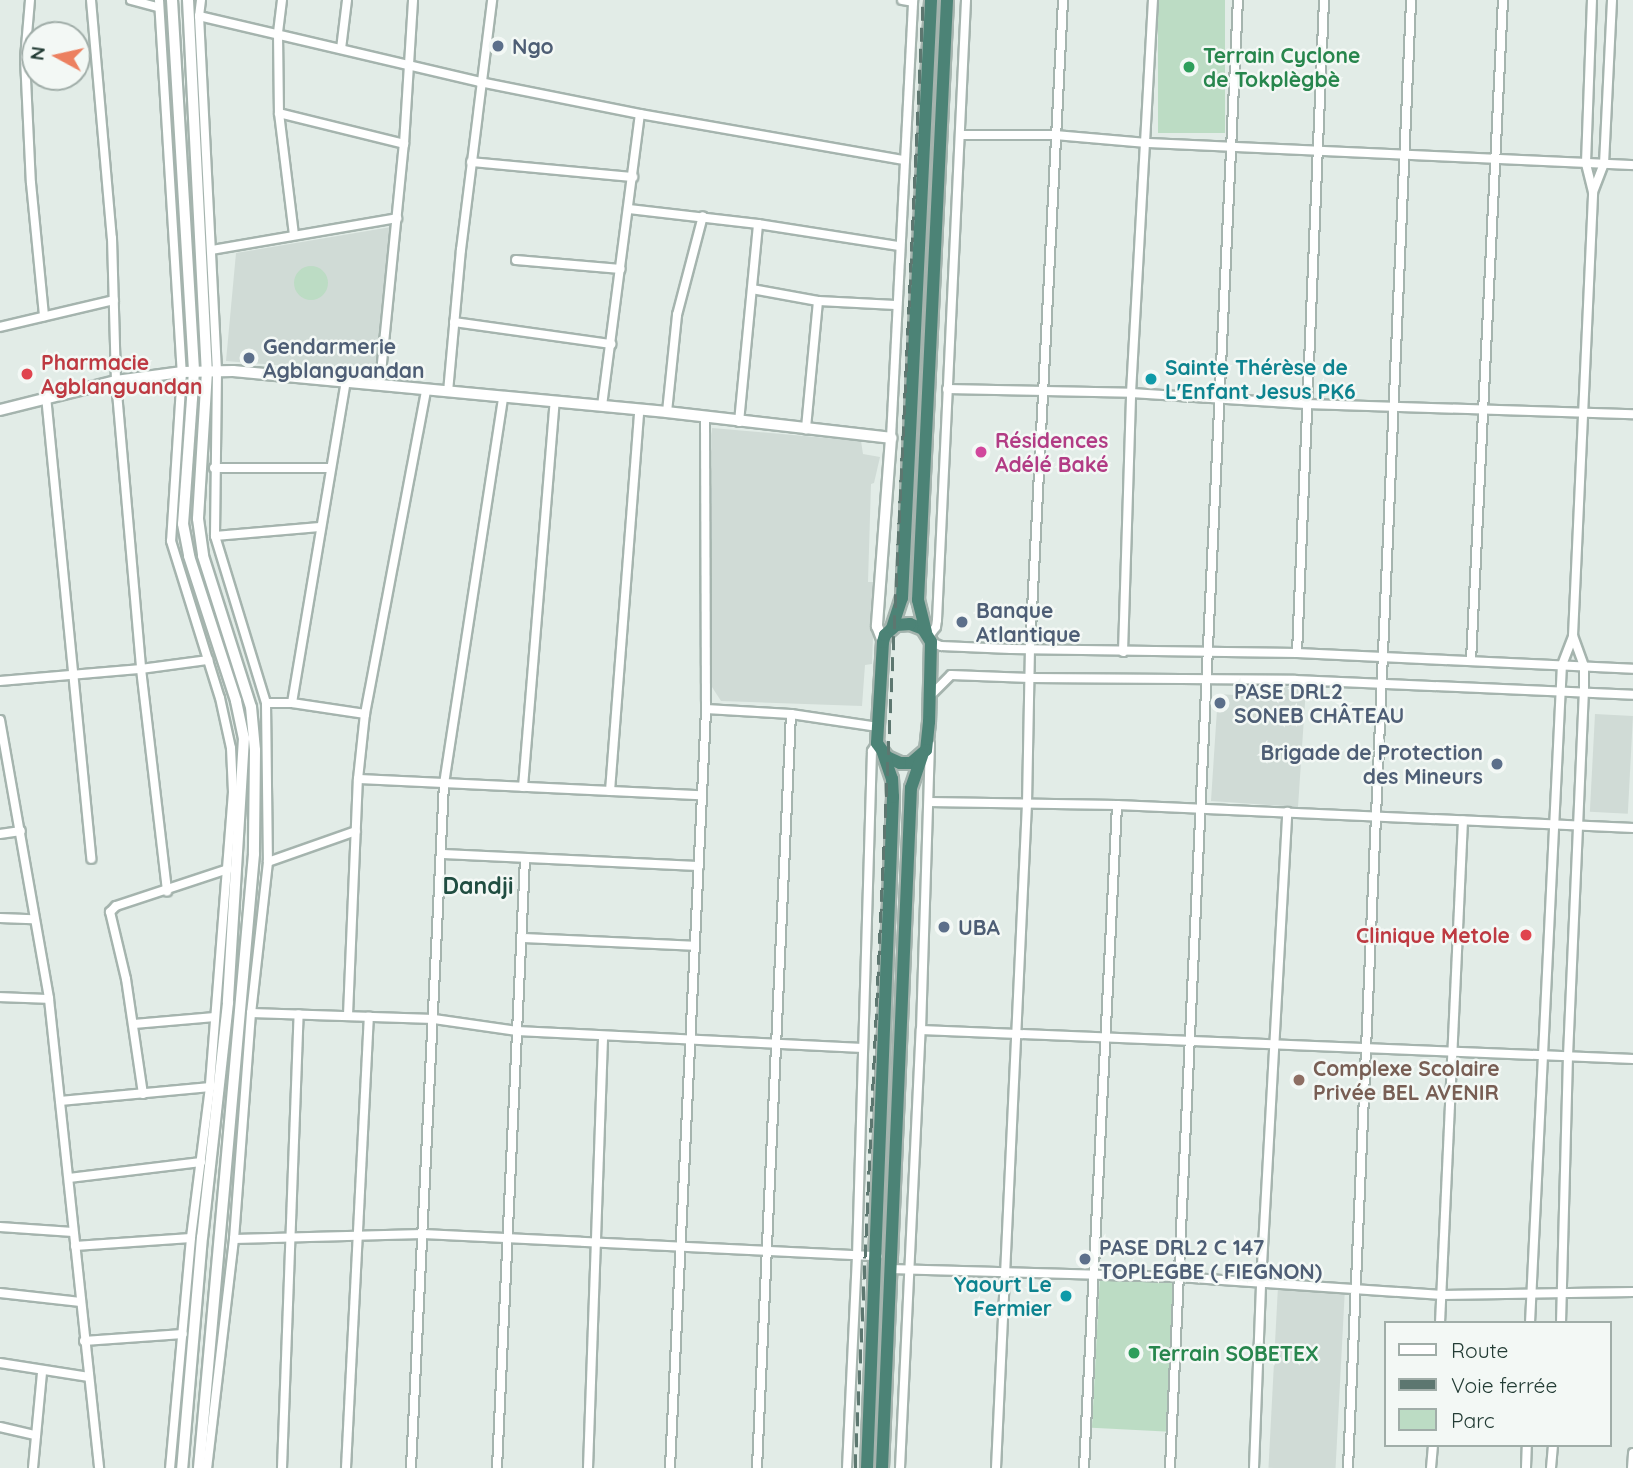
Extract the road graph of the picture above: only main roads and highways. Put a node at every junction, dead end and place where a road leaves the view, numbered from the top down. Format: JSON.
{"nodes":[{"id":1,"x":931,"y":0,"type":"edge"},
{"id":2,"x":947,"y":0,"type":"edge"},
{"id":3,"x":892,"y":628,"type":"junction"},
{"id":4,"x":929,"y":637,"type":"junction"},
{"id":5,"x":880,"y":748,"type":"junction"},
{"id":6,"x":922,"y":756,"type":"junction"},
{"id":7,"x":867,"y":1468,"type":"edge"},
{"id":8,"x":882,"y":1468,"type":"edge"}],
"edges":[{"from":1,"to":3,"type":"highway"},
{"from":2,"to":4,"type":"highway"},
{"from":3,"to":4,"type":"highway"},
{"from":3,"to":5,"type":"highway"},
{"from":4,"to":6,"type":"highway"},
{"from":5,"to":6,"type":"highway"},
{"from":5,"to":7,"type":"highway"},
{"from":6,"to":8,"type":"highway"}]}
